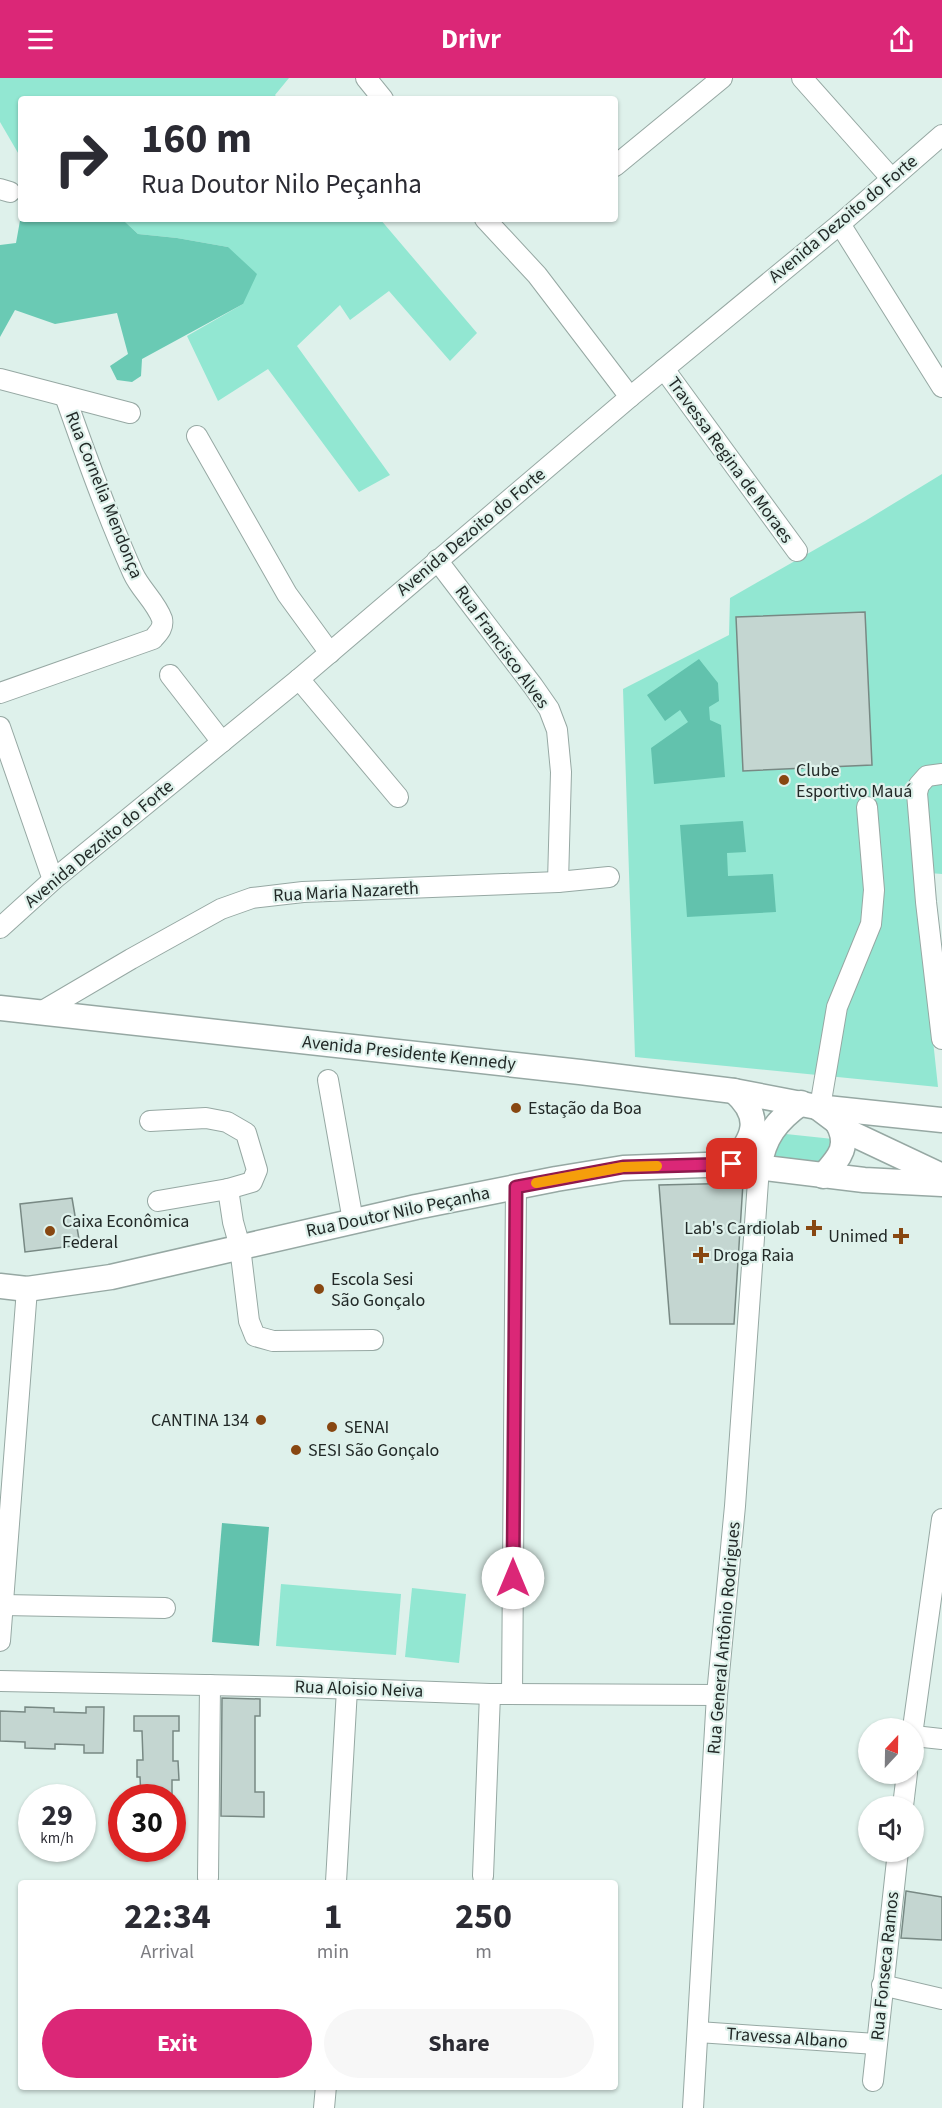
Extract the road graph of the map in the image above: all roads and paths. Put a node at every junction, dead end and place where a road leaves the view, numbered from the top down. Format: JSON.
{"nodes":[{"id":1,"x":366,"y":78,"type":"edge"},
{"id":2,"x":722,"y":78,"type":"edge"},
{"id":3,"x":802,"y":78,"type":"edge"},
{"id":4,"x":381,"y":96,"type":"edge"},
{"id":5,"x":942,"y":135,"type":"edge"},
{"id":6,"x":618,"y":164,"type":"edge"},
{"id":7,"x":891,"y":178,"type":"junction"},
{"id":8,"x":488,"y":222,"type":"edge"},
{"id":9,"x":840,"y":224,"type":"junction"},
{"id":10,"x":664,"y":369,"type":"junction"},
{"id":11,"x":0,"y":379,"type":"edge"},
{"id":12,"x":942,"y":387,"type":"edge"},
{"id":13,"x":64,"y":396,"type":"junction"},
{"id":14,"x":630,"y":397,"type":"junction"},
{"id":15,"x":130,"y":413,"type":"dead end"},
{"id":16,"x":196,"y":436,"type":"dead end"},
{"id":17,"x":797,"y":550,"type":"dead end"},
{"id":18,"x":437,"y":560,"type":"junction"},
{"id":19,"x":330,"y":652,"type":"junction"},
{"id":20,"x":170,"y":675,"type":"dead end"},
{"id":21,"x":299,"y":679,"type":"junction"},
{"id":22,"x":0,"y":693,"type":"edge"},
{"id":23,"x":0,"y":727,"type":"edge"},
{"id":24,"x":222,"y":742,"type":"junction"},
{"id":25,"x":942,"y":774,"type":"edge"},
{"id":26,"x":398,"y":797,"type":"dead end"},
{"id":27,"x":867,"y":807,"type":"dead end"},
{"id":28,"x":609,"y":877,"type":"dead end"},
{"id":29,"x":53,"y":880,"type":"junction"},
{"id":30,"x":558,"y":882,"type":"junction"},
{"id":31,"x":0,"y":928,"type":"edge"},
{"id":32,"x":0,"y":1008,"type":"edge"},
{"id":33,"x":39,"y":1013,"type":"junction"},
{"id":34,"x":942,"y":1040,"type":"edge"},
{"id":35,"x":328,"y":1080,"type":"dead end"},
{"id":36,"x":734,"y":1091,"type":"junction"},
{"id":37,"x":819,"y":1110,"type":"junction"},
{"id":38,"x":942,"y":1120,"type":"edge"},
{"id":39,"x":150,"y":1121,"type":"dead end"},
{"id":40,"x":732,"y":1164,"type":"junction"},
{"id":41,"x":759,"y":1167,"type":"junction"},
{"id":42,"x":823,"y":1176,"type":"junction"},
{"id":43,"x":942,"y":1176,"type":"edge"},
{"id":44,"x":942,"y":1184,"type":"edge"},
{"id":45,"x":516,"y":1187,"type":"junction"},
{"id":46,"x":228,"y":1189,"type":"junction"},
{"id":47,"x":158,"y":1201,"type":"dead end"},
{"id":48,"x":353,"y":1221,"type":"junction"},
{"id":49,"x":240,"y":1247,"type":"junction"},
{"id":50,"x":0,"y":1286,"type":"edge"},
{"id":51,"x":27,"y":1289,"type":"junction"},
{"id":52,"x":373,"y":1340,"type":"dead end"},
{"id":53,"x":942,"y":1519,"type":"edge"},
{"id":54,"x":3,"y":1605,"type":"junction"},
{"id":55,"x":165,"y":1608,"type":"dead end"},
{"id":56,"x":0,"y":1641,"type":"edge"},
{"id":57,"x":0,"y":1681,"type":"edge"},
{"id":58,"x":210,"y":1685,"type":"junction"},
{"id":59,"x":347,"y":1689,"type":"junction"},
{"id":60,"x":490,"y":1694,"type":"junction"},
{"id":61,"x":513,"y":1694,"type":"junction"},
{"id":62,"x":717,"y":1695,"type":"junction"},
{"id":63,"x":914,"y":1718,"type":"edge"},
{"id":64,"x":924,"y":1737,"type":"edge"},
{"id":65,"x":942,"y":1739,"type":"edge"},
{"id":66,"x":897,"y":1862,"type":"edge"},
{"id":67,"x":483,"y":1876,"type":"dead end"},
{"id":68,"x":208,"y":1878,"type":"dead end"},
{"id":69,"x":336,"y":1880,"type":"edge"},
{"id":70,"x":882,"y":1985,"type":"junction"},
{"id":71,"x":942,"y":2000,"type":"edge"},
{"id":72,"x":698,"y":2032,"type":"junction"},
{"id":73,"x":876,"y":2044,"type":"junction"},
{"id":74,"x":873,"y":2081,"type":"dead end"},
{"id":75,"x":326,"y":2090,"type":"edge"},
{"id":76,"x":324,"y":2108,"type":"edge"},
{"id":77,"x":693,"y":2108,"type":"edge"}],
"edges":[{"from":1,"to":4,"type":"street"},
{"from":2,"to":6,"type":"street"},
{"from":3,"to":7,"type":"street"},
{"from":5,"to":7,"type":"street","name":"Avenida Dezoito do Forte"},
{"from":7,"to":9,"type":"street","name":"Avenida Dezoito do Forte"},
{"from":8,"to":14,"type":"street"},
{"from":9,"to":10,"type":"street","name":"Avenida Dezoito do Forte"},
{"from":9,"to":12,"type":"street"},
{"from":10,"to":14,"type":"street","name":"Avenida Dezoito do Forte"},
{"from":10,"to":17,"type":"street","name":"Travessa Regina de Moraes"},
{"from":11,"to":13,"type":"street"},
{"from":13,"to":15,"type":"street"},
{"from":13,"to":22,"type":"street","name":"Rua Cornelia Mendonça"},
{"from":14,"to":18,"type":"street","name":"Avenida Dezoito do Forte"},
{"from":16,"to":19,"type":"street"},
{"from":18,"to":19,"type":"street","name":"Avenida Dezoito do Forte"},
{"from":18,"to":30,"type":"street","name":"Rua Francisco Alves"},
{"from":19,"to":21,"type":"street","name":"Avenida Dezoito do Forte"},
{"from":20,"to":24,"type":"street"},
{"from":21,"to":24,"type":"street","name":"Avenida Dezoito do Forte"},
{"from":21,"to":26,"type":"street"},
{"from":23,"to":29,"type":"street"},
{"from":24,"to":29,"type":"street","name":"Avenida Dezoito do Forte"},
{"from":25,"to":34,"type":"street"},
{"from":27,"to":37,"type":"street"},
{"from":28,"to":30,"type":"street","name":"Rua Maria Nazareth"},
{"from":29,"to":31,"type":"street","name":"Avenida Dezoito do Forte"},
{"from":30,"to":33,"type":"street","name":"Rua Maria Nazareth"},
{"from":32,"to":33,"type":"main road","name":"Avenida Presidente Kennedy"},
{"from":33,"to":36,"type":"main road","name":"Avenida Presidente Kennedy"},
{"from":35,"to":48,"type":"street"},
{"from":36,"to":37,"type":"main road","name":"Avenida Presidente Kennedy"},
{"from":36,"to":40,"type":"main road"},
{"from":37,"to":38,"type":"main road","name":"Avenida Presidente Kennedy"},
{"from":37,"to":41,"type":"main road"},
{"from":37,"to":42,"type":"main road"},
{"from":37,"to":43,"type":"main road","name":"Avenida Presidente Kennedy"},
{"from":39,"to":46,"type":"street"},
{"from":40,"to":41,"type":"main road","name":"Rua Doutor Nilo Peçanha"},
{"from":40,"to":45,"type":"main road","name":"Rua Doutor Nilo Peçanha"},
{"from":41,"to":42,"type":"main road","name":"Rua Doutor Nilo Peçanha"},
{"from":41,"to":62,"type":"street","name":"Rua General Antônio Rodrigues"},
{"from":42,"to":44,"type":"main road","name":"Rua Doutor Nilo Peçanha"},
{"from":45,"to":48,"type":"main road","name":"Rua Doutor Nilo Peçanha"},
{"from":45,"to":61,"type":"street"},
{"from":46,"to":47,"type":"street"},
{"from":46,"to":49,"type":"street"},
{"from":48,"to":49,"type":"main road","name":"Rua Doutor Nilo Peçanha"},
{"from":49,"to":51,"type":"main road","name":"Rua Doutor Nilo Peçanha"},
{"from":49,"to":52,"type":"street"},
{"from":50,"to":51,"type":"main road","name":"Rua Doutor Nilo Peçanha"},
{"from":51,"to":54,"type":"street"},
{"from":53,"to":63,"type":"street"},
{"from":54,"to":55,"type":"street"},
{"from":54,"to":56,"type":"street"},
{"from":57,"to":58,"type":"street","name":"Rua Aloisio Neiva"},
{"from":58,"to":59,"type":"street","name":"Rua Aloisio Neiva"},
{"from":58,"to":68,"type":"street"},
{"from":59,"to":60,"type":"street","name":"Rua Aloisio Neiva"},
{"from":59,"to":69,"type":"street"},
{"from":60,"to":61,"type":"street","name":"Rua Aloisio Neiva"},
{"from":60,"to":67,"type":"street"},
{"from":61,"to":62,"type":"street","name":"Rua Aloisio Neiva"},
{"from":62,"to":72,"type":"street","name":"Rua General Antônio Rodrigues"},
{"from":64,"to":65,"type":"street"},
{"from":66,"to":70,"type":"street","name":"Rua Fonseca Ramos"},
{"from":70,"to":71,"type":"street"},
{"from":70,"to":73,"type":"street","name":"Rua Fonseca Ramos"},
{"from":72,"to":73,"type":"street","name":"Travessa Albano"},
{"from":72,"to":77,"type":"street","name":"Rua General Antônio Rodrigues"},
{"from":73,"to":74,"type":"street","name":"Rua Fonseca Ramos"},
{"from":75,"to":76,"type":"street"}]}
